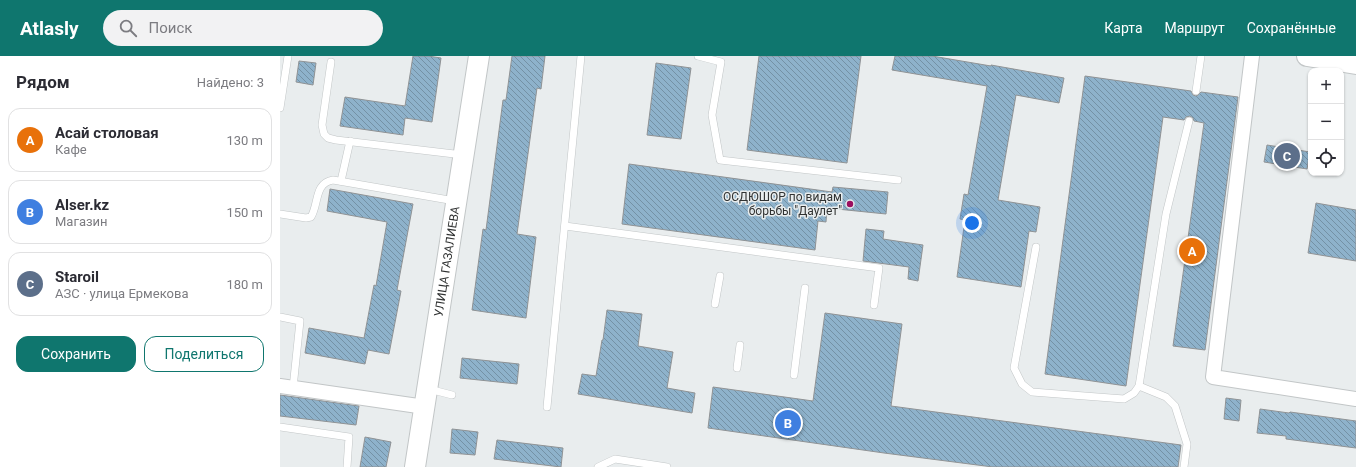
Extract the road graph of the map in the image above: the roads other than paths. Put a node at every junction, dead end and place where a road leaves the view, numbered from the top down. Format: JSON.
{"nodes":[{"id":1,"x":288,"y":56,"type":"edge"},
{"id":2,"x":479,"y":56,"type":"edge"},
{"id":3,"x":581,"y":56,"type":"edge"},
{"id":4,"x":698,"y":56,"type":"edge"},
{"id":5,"x":1201,"y":56,"type":"edge"},
{"id":6,"x":1252,"y":56,"type":"edge"},
{"id":7,"x":1307,"y":56,"type":"edge"},
{"id":8,"x":331,"y":62,"type":"dead end"},
{"id":9,"x":1356,"y":64,"type":"edge"},
{"id":10,"x":1196,"y":92,"type":"dead end"},
{"id":11,"x":280,"y":108,"type":"edge"},
{"id":12,"x":1189,"y":121,"type":"dead end"},
{"id":13,"x":350,"y":142,"type":"junction"},
{"id":14,"x":463,"y":155,"type":"junction"},
{"id":15,"x":898,"y":180,"type":"dead end"},
{"id":16,"x":341,"y":181,"type":"junction"},
{"id":17,"x":457,"y":201,"type":"junction"},
{"id":18,"x":280,"y":214,"type":"edge"},
{"id":19,"x":565,"y":226,"type":"junction"},
{"id":20,"x":1036,"y":247,"type":"dead end"},
{"id":21,"x":720,"y":276,"type":"dead end"},
{"id":22,"x":805,"y":288,"type":"dead end"},
{"id":23,"x":715,"y":304,"type":"dead end"},
{"id":24,"x":874,"y":305,"type":"dead end"},
{"id":25,"x":280,"y":317,"type":"edge"},
{"id":26,"x":740,"y":345,"type":"dead end"},
{"id":27,"x":737,"y":368,"type":"dead end"},
{"id":28,"x":794,"y":376,"type":"dead end"},
{"id":29,"x":1139,"y":386,"type":"junction"},
{"id":30,"x":286,"y":387,"type":"edge"},
{"id":31,"x":452,"y":395,"type":"dead end"},
{"id":32,"x":426,"y":398,"type":"junction"},
{"id":33,"x":1356,"y":399,"type":"edge"},
{"id":34,"x":547,"y":407,"type":"dead end"},
{"id":35,"x":280,"y":428,"type":"edge"},
{"id":36,"x":347,"y":467,"type":"edge"},
{"id":37,"x":416,"y":467,"type":"edge"},
{"id":38,"x":598,"y":467,"type":"edge"},
{"id":39,"x":667,"y":467,"type":"edge"},
{"id":40,"x":1184,"y":467,"type":"edge"}],
"edges":[{"from":1,"to":11,"type":"lane"},
{"from":2,"to":14,"type":"main road","name":"УЛИЦА ГАЗАЛИЕВА"},
{"from":3,"to":19,"type":"lane"},
{"from":4,"to":15,"type":"lane"},
{"from":5,"to":10,"type":"lane"},
{"from":6,"to":33,"type":"street"},
{"from":7,"to":9,"type":"main road"},
{"from":8,"to":13,"type":"lane"},
{"from":12,"to":29,"type":"lane"},
{"from":13,"to":14,"type":"lane"},
{"from":13,"to":16,"type":"lane"},
{"from":14,"to":17,"type":"main road","name":"УЛИЦА ГАЗАЛИЕВА"},
{"from":16,"to":17,"type":"lane"},
{"from":16,"to":18,"type":"lane"},
{"from":17,"to":32,"type":"main road","name":"УЛИЦА ГАЗАЛИЕВА"},
{"from":19,"to":24,"type":"lane"},
{"from":19,"to":34,"type":"lane"},
{"from":20,"to":29,"type":"lane"},
{"from":21,"to":23,"type":"lane"},
{"from":22,"to":28,"type":"lane"},
{"from":25,"to":30,"type":"lane"},
{"from":26,"to":27,"type":"lane"},
{"from":29,"to":40,"type":"lane"},
{"from":30,"to":32,"type":"street"},
{"from":31,"to":32,"type":"lane"},
{"from":32,"to":37,"type":"main road","name":"УЛИЦА ГАЗАЛИЕВА"},
{"from":35,"to":36,"type":"lane"},
{"from":38,"to":39,"type":"lane"}]}
